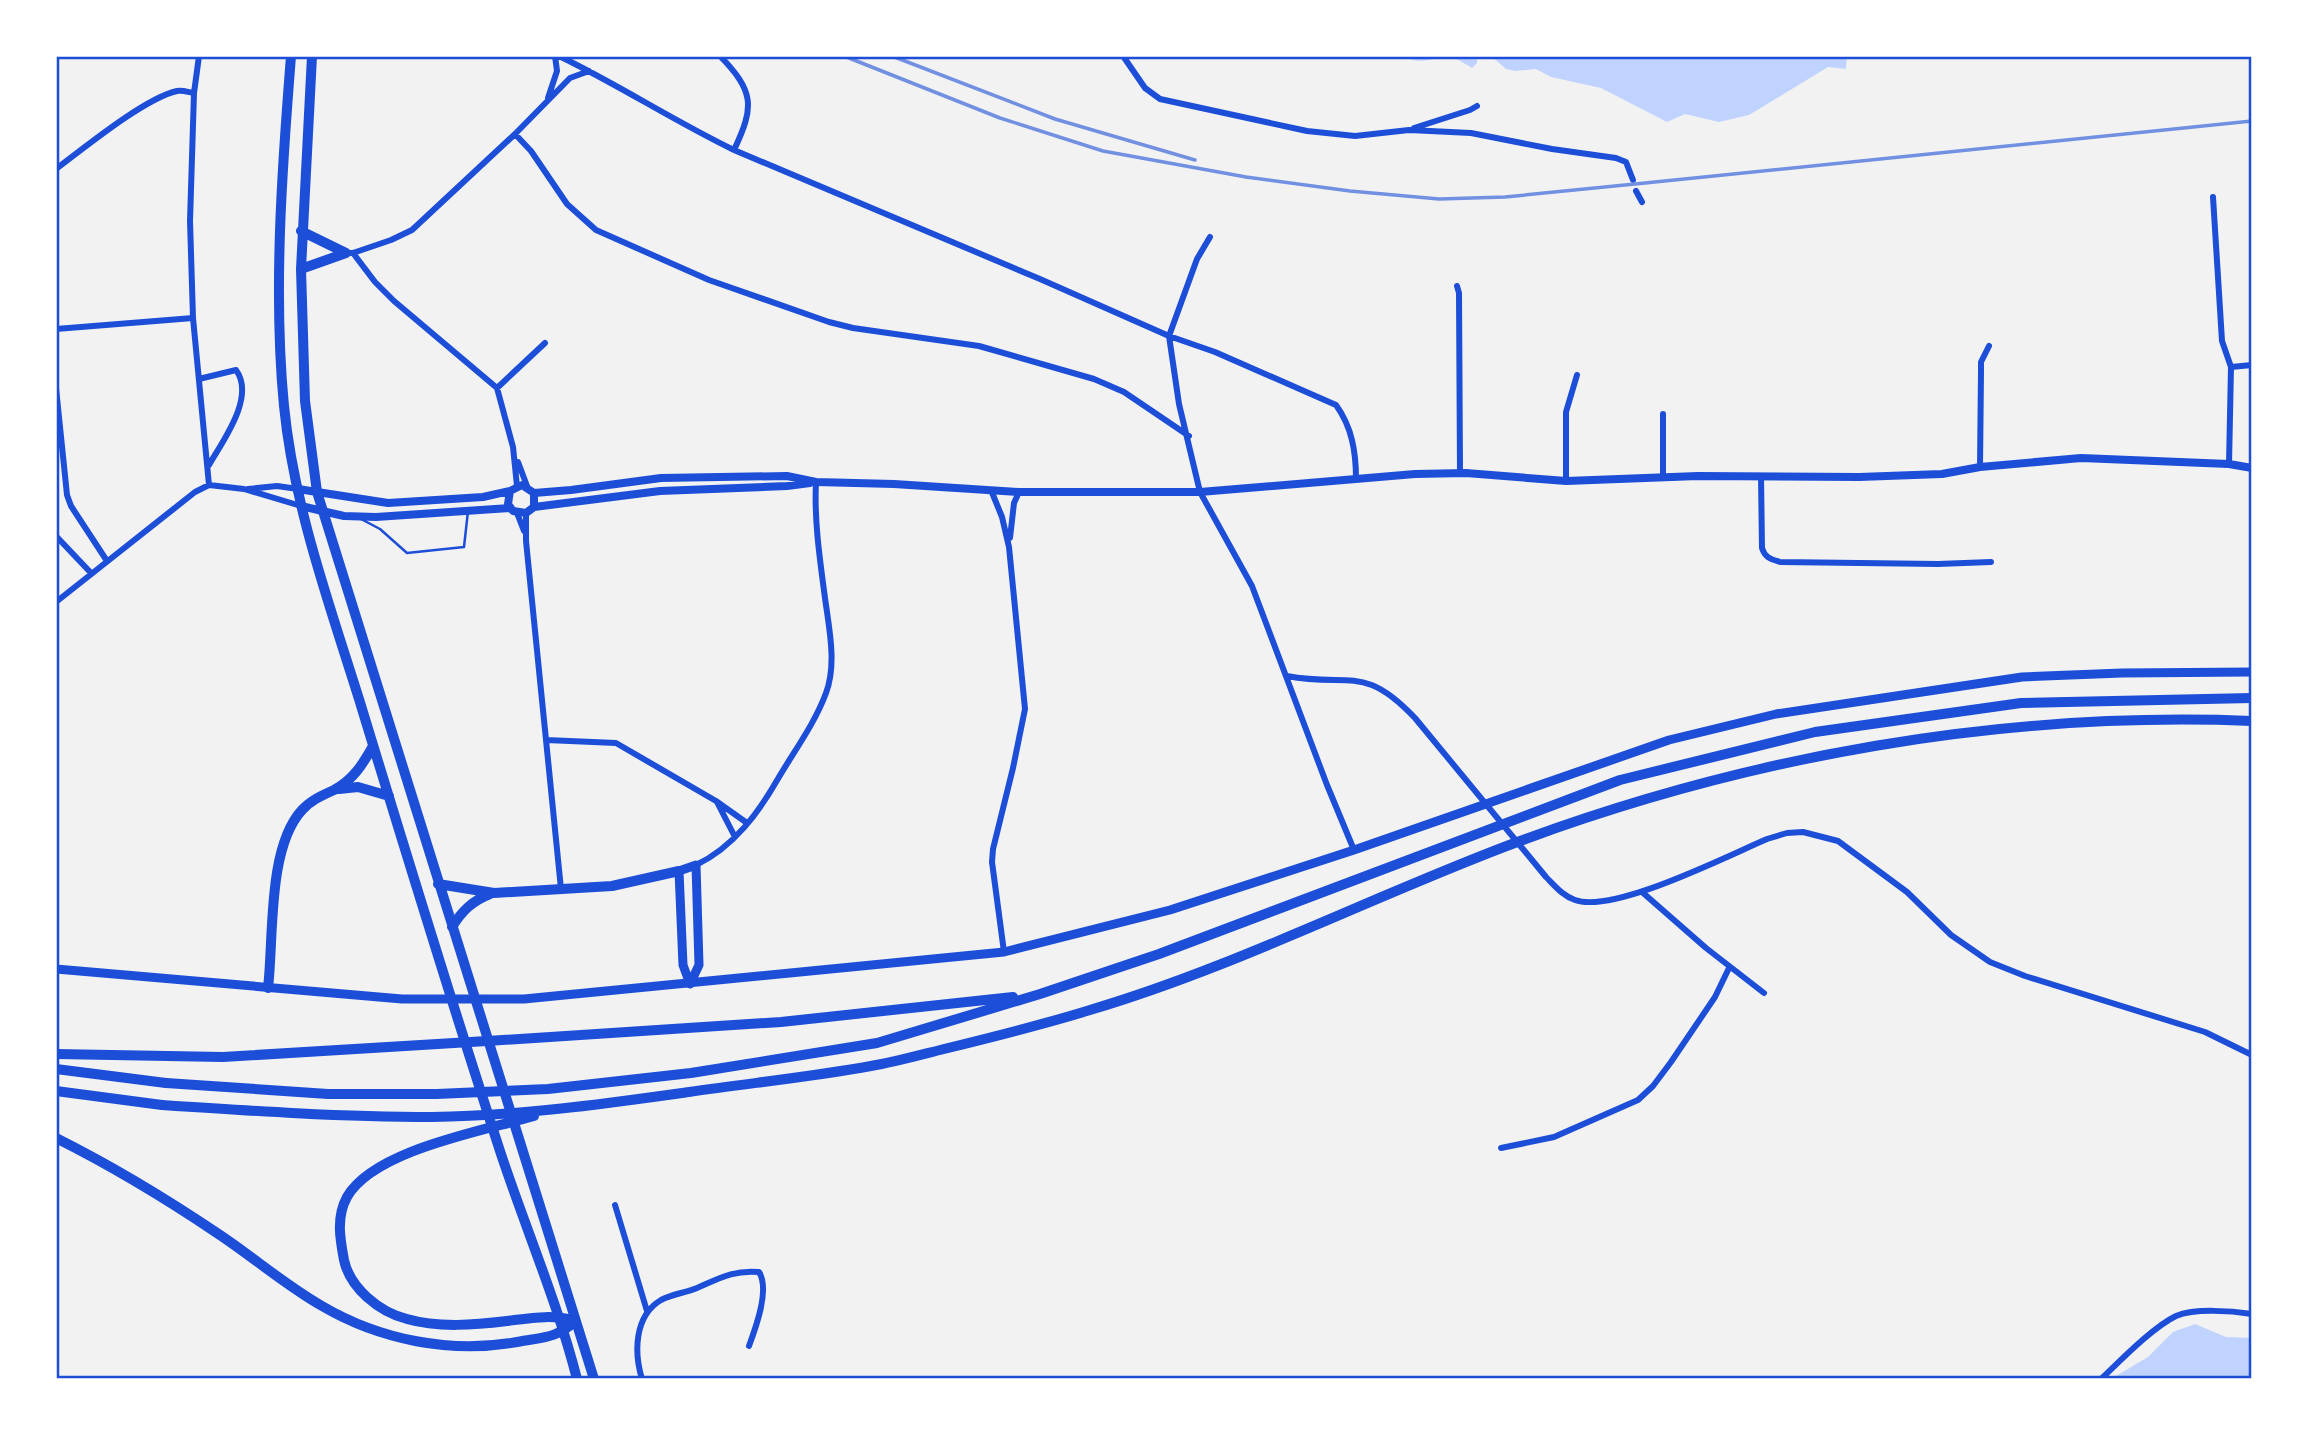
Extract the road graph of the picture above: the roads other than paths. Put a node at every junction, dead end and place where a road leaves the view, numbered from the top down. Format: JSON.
{"nodes":[{"id":1,"x":199,"y":56,"type":"edge"},
{"id":2,"x":557,"y":56,"type":"edge"},
{"id":3,"x":720,"y":56,"type":"edge"},
{"id":4,"x":1123,"y":56,"type":"edge"},
{"id":5,"x":291,"y":57,"type":"edge"},
{"id":6,"x":312,"y":59,"type":"edge"},
{"id":7,"x":591,"y":71,"type":"junction"},
{"id":8,"x":194,"y":93,"type":"junction"},
{"id":9,"x":547,"y":100,"type":"junction"},
{"id":10,"x":1476,"y":106,"type":"dead end"},
{"id":11,"x":1409,"y":130,"type":"junction"},
{"id":12,"x":514,"y":134,"type":"junction"},
{"id":13,"x":734,"y":150,"type":"junction"},
{"id":14,"x":56,"y":169,"type":"edge"},
{"id":15,"x":1633,"y":180,"type":"dead end"},
{"id":16,"x":1636,"y":191,"type":"dead end"},
{"id":17,"x":2213,"y":197,"type":"dead end"},
{"id":18,"x":1642,"y":202,"type":"dead end"},
{"id":19,"x":302,"y":231,"type":"junction"},
{"id":20,"x":1210,"y":237,"type":"dead end"},
{"id":21,"x":350,"y":253,"type":"junction"},
{"id":22,"x":301,"y":269,"type":"junction"},
{"id":23,"x":1457,"y":286,"type":"dead end"},
{"id":24,"x":193,"y":318,"type":"junction"},
{"id":25,"x":56,"y":329,"type":"edge"},
{"id":26,"x":1169,"y":336,"type":"junction"},
{"id":27,"x":545,"y":343,"type":"dead end"},
{"id":28,"x":1989,"y":346,"type":"dead end"},
{"id":29,"x":2252,"y":365,"type":"edge"},
{"id":30,"x":2231,"y":367,"type":"junction"},
{"id":31,"x":1577,"y":375,"type":"dead end"},
{"id":32,"x":199,"y":379,"type":"junction"},
{"id":33,"x":56,"y":388,"type":"edge"},
{"id":34,"x":497,"y":388,"type":"junction"},
{"id":35,"x":1663,"y":414,"type":"dead end"},
{"id":36,"x":1189,"y":436,"type":"junction"},
{"id":37,"x":2230,"y":464,"type":"junction"},
{"id":38,"x":208,"y":467,"type":"junction"},
{"id":39,"x":1980,"y":467,"type":"junction"},
{"id":40,"x":2252,"y":468,"type":"edge"},
{"id":41,"x":1460,"y":473,"type":"junction"},
{"id":42,"x":1761,"y":476,"type":"junction"},
{"id":43,"x":1663,"y":478,"type":"junction"},
{"id":44,"x":1356,"y":479,"type":"junction"},
{"id":45,"x":1566,"y":481,"type":"junction"},
{"id":46,"x":816,"y":482,"type":"junction"},
{"id":47,"x":209,"y":485,"type":"junction"},
{"id":48,"x":244,"y":489,"type":"junction"},
{"id":49,"x":298,"y":489,"type":"junction"},
{"id":50,"x":522,"y":489,"type":"junction"},
{"id":51,"x":991,"y":490,"type":"junction"},
{"id":52,"x":317,"y":492,"type":"junction"},
{"id":53,"x":1019,"y":492,"type":"junction"},
{"id":54,"x":1200,"y":492,"type":"junction"},
{"id":55,"x":388,"y":503,"type":"junction"},
{"id":56,"x":301,"y":506,"type":"junction"},
{"id":57,"x":522,"y":510,"type":"junction"},
{"id":58,"x":323,"y":512,"type":"junction"},
{"id":59,"x":468,"y":512,"type":"junction"},
{"id":60,"x":355,"y":516,"type":"junction"},
{"id":61,"x":376,"y":517,"type":"junction"},
{"id":62,"x":380,"y":529,"type":"junction"},
{"id":63,"x":56,"y":536,"type":"edge"},
{"id":64,"x":1009,"y":547,"type":"junction"},
{"id":65,"x":107,"y":561,"type":"junction"},
{"id":66,"x":1991,"y":562,"type":"dead end"},
{"id":67,"x":91,"y":573,"type":"junction"},
{"id":68,"x":56,"y":601,"type":"edge"},
{"id":69,"x":2252,"y":672,"type":"edge"},
{"id":70,"x":1287,"y":676,"type":"junction"},
{"id":71,"x":2252,"y":698,"type":"edge"},
{"id":72,"x":2252,"y":721,"type":"edge"},
{"id":73,"x":546,"y":740,"type":"junction"},
{"id":74,"x":373,"y":746,"type":"junction"},
{"id":75,"x":335,"y":789,"type":"junction"},
{"id":76,"x":388,"y":796,"type":"junction"},
{"id":77,"x":716,"y":801,"type":"junction"},
{"id":78,"x":747,"y":823,"type":"junction"},
{"id":79,"x":735,"y":836,"type":"junction"},
{"id":80,"x":1354,"y":850,"type":"junction"},
{"id":81,"x":696,"y":865,"type":"junction"},
{"id":82,"x":679,"y":871,"type":"junction"},
{"id":83,"x":438,"y":884,"type":"junction"},
{"id":84,"x":561,"y":889,"type":"junction"},
{"id":85,"x":1642,"y":892,"type":"junction"},
{"id":86,"x":494,"y":893,"type":"junction"},
{"id":87,"x":452,"y":927,"type":"junction"},
{"id":88,"x":1004,"y":952,"type":"junction"},
{"id":89,"x":1729,"y":968,"type":"junction"},
{"id":90,"x":56,"y":969,"type":"edge"},
{"id":91,"x":690,"y":984,"type":"junction"},
{"id":92,"x":268,"y":988,"type":"junction"},
{"id":93,"x":1764,"y":993,"type":"dead end"},
{"id":94,"x":1040,"y":994,"type":"junction"},
{"id":95,"x":487,"y":1041,"type":"junction"},
{"id":96,"x":466,"y":1042,"type":"junction"},
{"id":97,"x":56,"y":1054,"type":"edge"},
{"id":98,"x":2252,"y":1055,"type":"edge"},
{"id":99,"x":56,"y":1069,"type":"edge"},
{"id":100,"x":166,"y":1083,"type":"joint"},
{"id":101,"x":56,"y":1091,"type":"edge"},
{"id":102,"x":162,"y":1105,"type":"joint"},
{"id":103,"x":551,"y":1111,"type":"junction"},
{"id":104,"x":56,"y":1138,"type":"edge"},
{"id":105,"x":1501,"y":1148,"type":"dead end"},
{"id":106,"x":615,"y":1205,"type":"dead end"},
{"id":107,"x":647,"y":1311,"type":"junction"},
{"id":108,"x":2252,"y":1314,"type":"edge"},
{"id":109,"x":558,"y":1315,"type":"junction"},
{"id":110,"x":575,"y":1321,"type":"junction"},
{"id":111,"x":562,"y":1334,"type":"junction"},
{"id":112,"x":749,"y":1346,"type":"dead end"},
{"id":113,"x":577,"y":1379,"type":"edge"},
{"id":114,"x":594,"y":1379,"type":"edge"},
{"id":115,"x":642,"y":1379,"type":"edge"},
{"id":116,"x":2101,"y":1379,"type":"edge"}],
"edges":[{"from":1,"to":8,"type":"street"},
{"from":2,"to":7,"type":"street"},
{"from":2,"to":9,"type":"street"},
{"from":3,"to":13,"type":"street"},
{"from":4,"to":11,"type":"street"},
{"from":5,"to":49,"type":"main road"},
{"from":6,"to":19,"type":"main road"},
{"from":7,"to":9,"type":"street"},
{"from":7,"to":13,"type":"street"},
{"from":8,"to":14,"type":"street"},
{"from":8,"to":24,"type":"street"},
{"from":9,"to":12,"type":"street"},
{"from":10,"to":11,"type":"street"},
{"from":11,"to":15,"type":"street"},
{"from":12,"to":21,"type":"street"},
{"from":12,"to":36,"type":"street"},
{"from":13,"to":26,"type":"street"},
{"from":16,"to":18,"type":"street"},
{"from":17,"to":30,"type":"street"},
{"from":19,"to":21,"type":"main road"},
{"from":19,"to":22,"type":"main road"},
{"from":20,"to":26,"type":"street"},
{"from":21,"to":22,"type":"main road"},
{"from":21,"to":34,"type":"street"},
{"from":22,"to":52,"type":"main road"},
{"from":23,"to":41,"type":"street"},
{"from":24,"to":25,"type":"street"},
{"from":24,"to":32,"type":"street"},
{"from":26,"to":36,"type":"street"},
{"from":26,"to":44,"type":"street"},
{"from":27,"to":34,"type":"street"},
{"from":28,"to":39,"type":"street"},
{"from":29,"to":30,"type":"street"},
{"from":30,"to":37,"type":"street"},
{"from":31,"to":45,"type":"street"},
{"from":32,"to":38,"type":"street"},
{"from":32,"to":38,"type":"street"},
{"from":33,"to":65,"type":"street"},
{"from":34,"to":50,"type":"street"},
{"from":35,"to":43,"type":"street"},
{"from":36,"to":54,"type":"street"},
{"from":37,"to":39,"type":"street"},
{"from":37,"to":40,"type":"street"},
{"from":38,"to":47,"type":"street"},
{"from":39,"to":42,"type":"street"},
{"from":41,"to":44,"type":"street"},
{"from":41,"to":45,"type":"street"},
{"from":42,"to":43,"type":"street"},
{"from":42,"to":66,"type":"street"},
{"from":43,"to":45,"type":"street"},
{"from":44,"to":54,"type":"street"},
{"from":46,"to":50,"type":"street"},
{"from":46,"to":51,"type":"street"},
{"from":46,"to":57,"type":"street"},
{"from":46,"to":78,"type":"street"},
{"from":47,"to":48,"type":"street"},
{"from":47,"to":65,"type":"street"},
{"from":48,"to":49,"type":"street"},
{"from":48,"to":56,"type":"street"},
{"from":49,"to":52,"type":"street"},
{"from":49,"to":56,"type":"main road"},
{"from":50,"to":55,"type":"street"},
{"from":50,"to":57,"type":"street"},
{"from":50,"to":57,"type":"street"},
{"from":51,"to":53,"type":"street"},
{"from":51,"to":64,"type":"street"},
{"from":52,"to":55,"type":"street"},
{"from":52,"to":58,"type":"main road"},
{"from":53,"to":54,"type":"street"},
{"from":53,"to":64,"type":"street"},
{"from":54,"to":70,"type":"street"},
{"from":55,"to":61,"type":"street"},
{"from":56,"to":58,"type":"street"},
{"from":56,"to":74,"type":"main road"},
{"from":57,"to":59,"type":"street"},
{"from":57,"to":73,"type":"street"},
{"from":58,"to":60,"type":"street"},
{"from":58,"to":83,"type":"main road"},
{"from":59,"to":61,"type":"street"},
{"from":59,"to":62,"type":"lane"},
{"from":60,"to":61,"type":"street"},
{"from":60,"to":62,"type":"lane"},
{"from":61,"to":62,"type":"lane"},
{"from":63,"to":67,"type":"street"},
{"from":64,"to":88,"type":"street"},
{"from":65,"to":67,"type":"street"},
{"from":67,"to":68,"type":"street"},
{"from":69,"to":80,"type":"main road"},
{"from":70,"to":80,"type":"street"},
{"from":70,"to":85,"type":"street"},
{"from":71,"to":94,"type":"highway"},
{"from":72,"to":103,"type":"highway"},
{"from":73,"to":77,"type":"street"},
{"from":73,"to":84,"type":"street"},
{"from":74,"to":75,"type":"main road"},
{"from":74,"to":76,"type":"main road"},
{"from":75,"to":76,"type":"main road"},
{"from":75,"to":92,"type":"main road"},
{"from":76,"to":96,"type":"main road"},
{"from":77,"to":78,"type":"street"},
{"from":77,"to":79,"type":"street"},
{"from":78,"to":79,"type":"street"},
{"from":79,"to":81,"type":"street"},
{"from":80,"to":88,"type":"main road"},
{"from":81,"to":82,"type":"main road"},
{"from":81,"to":91,"type":"main road"},
{"from":82,"to":84,"type":"main road"},
{"from":82,"to":91,"type":"main road"},
{"from":83,"to":86,"type":"main road"},
{"from":83,"to":87,"type":"main road"},
{"from":84,"to":86,"type":"main road"},
{"from":85,"to":89,"type":"street"},
{"from":85,"to":98,"type":"street"},
{"from":86,"to":87,"type":"main road"},
{"from":87,"to":95,"type":"main road"},
{"from":88,"to":91,"type":"main road"},
{"from":89,"to":93,"type":"street"},
{"from":89,"to":105,"type":"street"},
{"from":90,"to":92,"type":"main road"},
{"from":91,"to":92,"type":"main road"},
{"from":94,"to":95,"type":"highway"},
{"from":94,"to":100,"type":"highway"},
{"from":95,"to":96,"type":"main road"},
{"from":95,"to":110,"type":"main road"},
{"from":96,"to":97,"type":"main road"},
{"from":96,"to":109,"type":"main road"},
{"from":99,"to":100,"type":"main road"},
{"from":101,"to":102,"type":"main road"},
{"from":102,"to":103,"type":"highway"},
{"from":103,"to":109,"type":"highway"},
{"from":104,"to":111,"type":"main road"},
{"from":106,"to":107,"type":"street"},
{"from":107,"to":112,"type":"street"},
{"from":107,"to":115,"type":"street"},
{"from":108,"to":116,"type":"street"},
{"from":109,"to":110,"type":"highway"},
{"from":109,"to":111,"type":"main road"},
{"from":110,"to":111,"type":"main road"},
{"from":110,"to":114,"type":"main road"},
{"from":111,"to":113,"type":"main road"}]}
